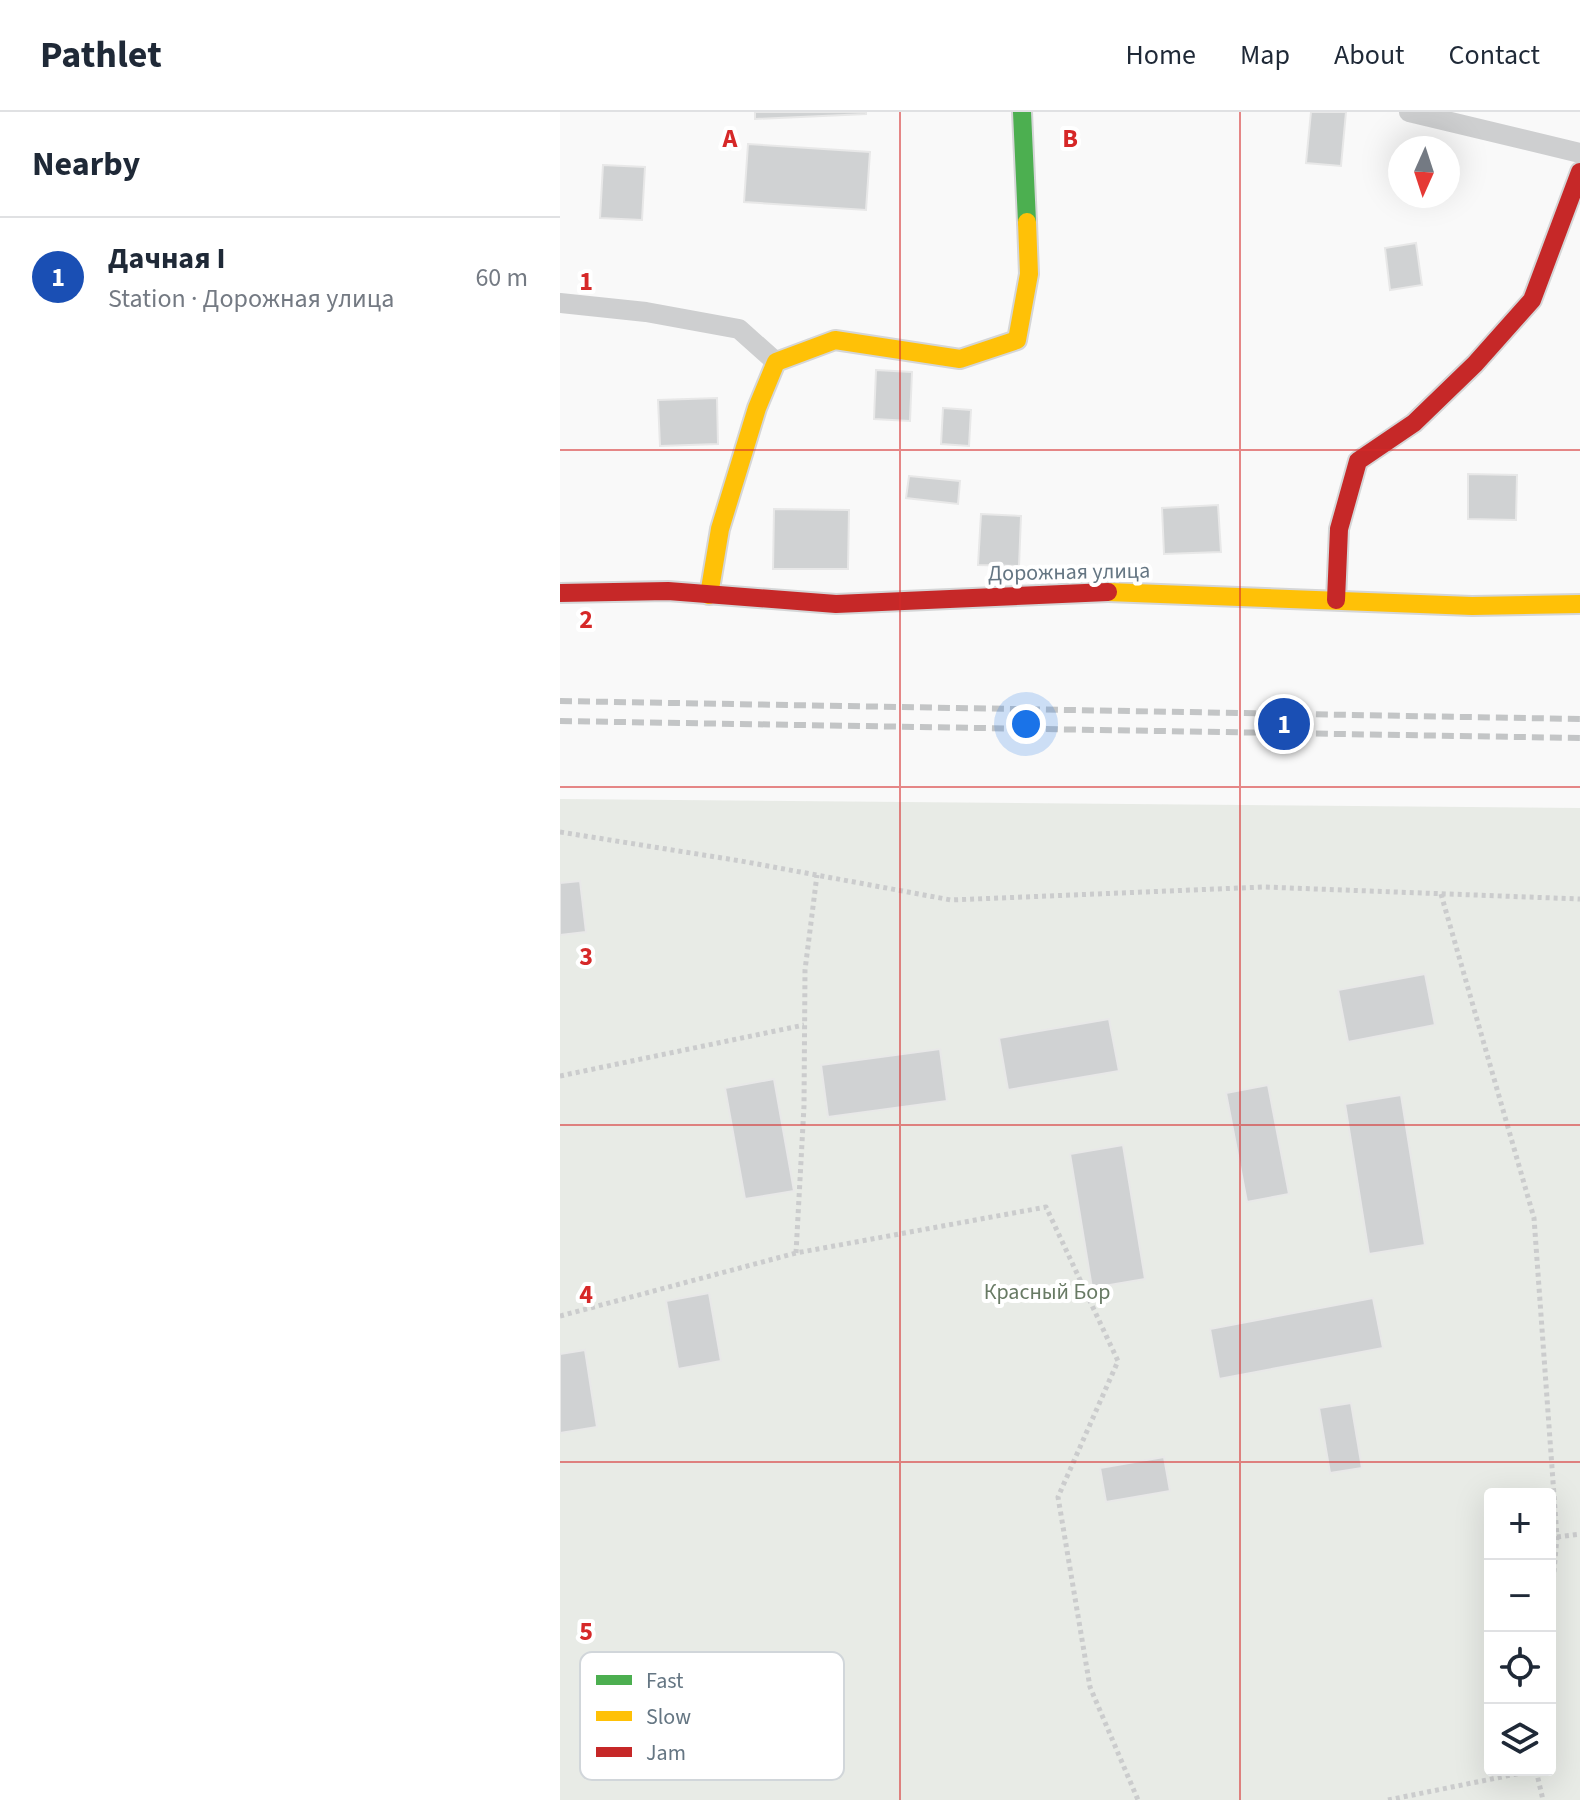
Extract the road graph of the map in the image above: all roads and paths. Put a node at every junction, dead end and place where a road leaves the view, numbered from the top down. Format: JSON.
{"nodes":[{"id":1,"x":1022,"y":112,"type":"edge"},
{"id":2,"x":1409,"y":112,"type":"edge"},
{"id":3,"x":1580,"y":153,"type":"edge"},
{"id":4,"x":1580,"y":172,"type":"edge"},
{"id":5,"x":560,"y":303,"type":"edge"},
{"id":6,"x":776,"y":362,"type":"junction"},
{"id":7,"x":560,"y":593,"type":"edge"},
{"id":8,"x":709,"y":595,"type":"junction"},
{"id":9,"x":1336,"y":600,"type":"junction"},
{"id":10,"x":1580,"y":604,"type":"edge"},
{"id":11,"x":560,"y":832,"type":"edge"},
{"id":12,"x":817,"y":875,"type":"junction"},
{"id":13,"x":1441,"y":894,"type":"junction"},
{"id":14,"x":1580,"y":899,"type":"edge"},
{"id":15,"x":804,"y":1025,"type":"junction"},
{"id":16,"x":560,"y":1076,"type":"edge"},
{"id":17,"x":796,"y":1253,"type":"junction"},
{"id":18,"x":560,"y":1316,"type":"edge"},
{"id":19,"x":1580,"y":1534,"type":"edge"},
{"id":20,"x":1557,"y":1537,"type":"junction"},
{"id":21,"x":1555,"y":1560,"type":"edge"},
{"id":22,"x":1506,"y":1776,"type":"edge"},
{"id":23,"x":1537,"y":1776,"type":"edge"},
{"id":24,"x":1138,"y":1800,"type":"edge"},
{"id":25,"x":1388,"y":1800,"type":"edge"},
{"id":26,"x":1543,"y":1800,"type":"edge"}],
"edges":[{"from":1,"to":6,"type":"street"},
{"from":2,"to":3,"type":"street"},
{"from":4,"to":9,"type":"street"},
{"from":5,"to":6,"type":"street"},
{"from":6,"to":8,"type":"street"},
{"from":7,"to":8,"type":"street","name":"Дорожная улица"},
{"from":8,"to":9,"type":"street","name":"Дорожная улица"},
{"from":9,"to":10,"type":"street","name":"Дорожная улица"},
{"from":11,"to":12,"type":"path"},
{"from":12,"to":13,"type":"path"},
{"from":12,"to":15,"type":"path"},
{"from":13,"to":14,"type":"path"},
{"from":13,"to":20,"type":"path"},
{"from":15,"to":16,"type":"path"},
{"from":15,"to":17,"type":"path"},
{"from":17,"to":18,"type":"path"},
{"from":17,"to":24,"type":"path"},
{"from":19,"to":20,"type":"path"},
{"from":20,"to":21,"type":"path"},
{"from":22,"to":25,"type":"path"},
{"from":23,"to":26,"type":"path"}]}
